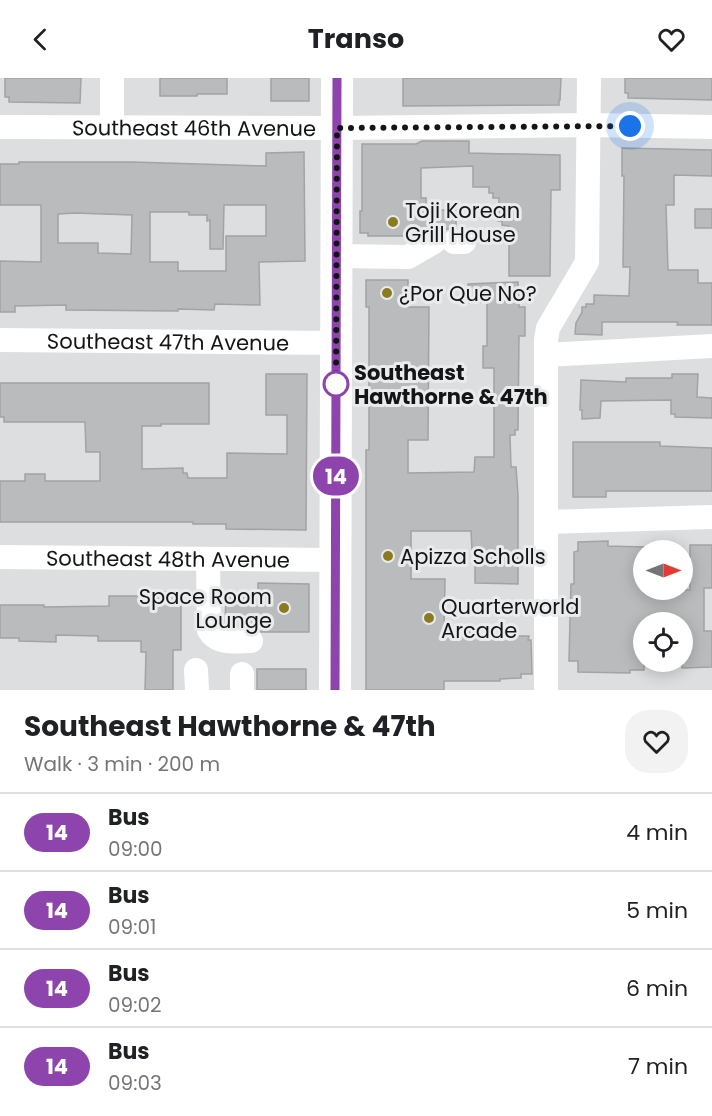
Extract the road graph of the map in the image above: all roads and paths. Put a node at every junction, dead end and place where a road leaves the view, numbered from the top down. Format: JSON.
{"nodes":[{"id":1,"x":112,"y":78,"type":"edge"},
{"id":2,"x":337,"y":78,"type":"edge"},
{"id":3,"x":589,"y":78,"type":"edge"},
{"id":4,"x":589,"y":125,"type":"junction"},
{"id":5,"x":0,"y":127,"type":"edge"},
{"id":6,"x":112,"y":127,"type":"junction"},
{"id":7,"x":337,"y":128,"type":"junction"},
{"id":8,"x":712,"y":128,"type":"edge"},
{"id":9,"x":451,"y":242,"type":"dead end"},
{"id":10,"x":337,"y":256,"type":"junction"},
{"id":11,"x":0,"y":340,"type":"edge"},
{"id":12,"x":337,"y":343,"type":"junction"},
{"id":13,"x":712,"y":346,"type":"edge"},
{"id":14,"x":546,"y":355,"type":"junction"},
{"id":15,"x":712,"y":518,"type":"edge"},
{"id":16,"x":546,"y":522,"type":"junction"},
{"id":17,"x":0,"y":556,"type":"edge"},
{"id":18,"x":208,"y":559,"type":"junction"},
{"id":19,"x":336,"y":560,"type":"junction"},
{"id":20,"x":251,"y":641,"type":"dead end"},
{"id":21,"x":335,"y":690,"type":"edge"},
{"id":22,"x":546,"y":690,"type":"edge"}],
"edges":[{"from":1,"to":6,"type":"street"},
{"from":2,"to":7,"type":"main road"},
{"from":3,"to":4,"type":"street"},
{"from":4,"to":7,"type":"street","name":"Southeast 46th Avenue"},
{"from":4,"to":8,"type":"street","name":"Southeast 46th Avenue"},
{"from":4,"to":14,"type":"street"},
{"from":5,"to":6,"type":"street","name":"Southeast 46th Avenue"},
{"from":6,"to":7,"type":"street","name":"Southeast 46th Avenue"},
{"from":7,"to":10,"type":"main road"},
{"from":9,"to":10,"type":"street"},
{"from":10,"to":12,"type":"main road"},
{"from":11,"to":12,"type":"street","name":"Southeast 47th Avenue"},
{"from":12,"to":19,"type":"main road"},
{"from":13,"to":14,"type":"street"},
{"from":14,"to":16,"type":"street"},
{"from":15,"to":16,"type":"street"},
{"from":16,"to":22,"type":"street"},
{"from":17,"to":18,"type":"street","name":"Southeast 48th Avenue"},
{"from":18,"to":19,"type":"street","name":"Southeast 48th Avenue"},
{"from":18,"to":20,"type":"street"},
{"from":19,"to":21,"type":"main road"}]}
